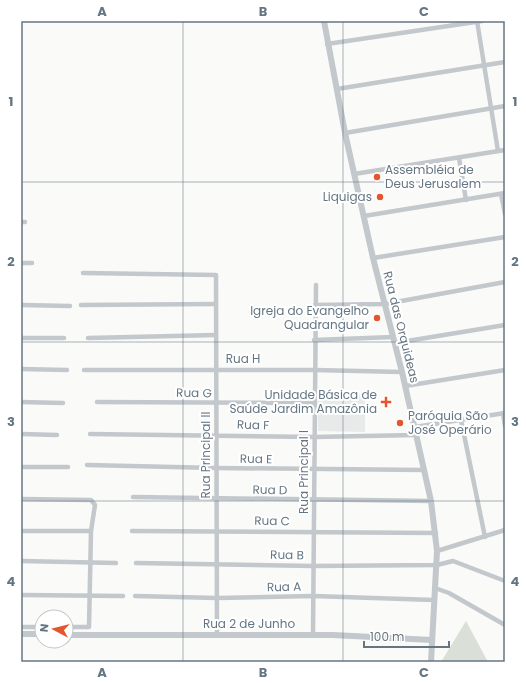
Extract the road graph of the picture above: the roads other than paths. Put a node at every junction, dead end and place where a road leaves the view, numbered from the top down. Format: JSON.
{"nodes":[{"id":1,"x":324,"y":21,"type":"edge"},
{"id":2,"x":478,"y":21,"type":"edge"},
{"id":3,"x":327,"y":44,"type":"junction"},
{"id":4,"x":505,"y":62,"type":"edge"},
{"id":5,"x":484,"y":65,"type":"junction"},
{"id":6,"x":337,"y":89,"type":"junction"},
{"id":7,"x":505,"y":106,"type":"edge"},
{"id":8,"x":490,"y":108,"type":"junction"},
{"id":9,"x":345,"y":133,"type":"junction"},
{"id":10,"x":505,"y":150,"type":"edge"},
{"id":11,"x":498,"y":151,"type":"junction"},
{"id":12,"x":459,"y":158,"type":"junction"},
{"id":13,"x":354,"y":174,"type":"junction"},
{"id":14,"x":503,"y":193,"type":"edge"},
{"id":15,"x":466,"y":200,"type":"junction"},
{"id":16,"x":505,"y":214,"type":"edge"},
{"id":17,"x":364,"y":216,"type":"junction"},
{"id":18,"x":505,"y":237,"type":"edge"},
{"id":19,"x":373,"y":258,"type":"junction"},
{"id":20,"x":21,"y":263,"type":"edge"},
{"id":21,"x":32,"y":263,"type":"dead end"},
{"id":22,"x":83,"y":273,"type":"dead end"},
{"id":23,"x":505,"y":282,"type":"edge"},
{"id":24,"x":316,"y":285,"type":"dead end"},
{"id":25,"x":216,"y":304,"type":"junction"},
{"id":26,"x":385,"y":304,"type":"junction"},
{"id":27,"x":21,"y":305,"type":"edge"},
{"id":28,"x":81,"y":305,"type":"dead end"},
{"id":29,"x":315,"y":305,"type":"junction"},
{"id":30,"x":70,"y":306,"type":"dead end"},
{"id":31,"x":505,"y":325,"type":"edge"},
{"id":32,"x":216,"y":335,"type":"junction"},
{"id":33,"x":21,"y":338,"type":"edge"},
{"id":34,"x":64,"y":338,"type":"dead end"},
{"id":35,"x":88,"y":338,"type":"dead end"},
{"id":36,"x":314,"y":340,"type":"junction"},
{"id":37,"x":394,"y":340,"type":"junction"},
{"id":38,"x":21,"y":369,"type":"edge"},
{"id":39,"x":216,"y":369,"type":"junction"},
{"id":40,"x":67,"y":370,"type":"dead end"},
{"id":41,"x":84,"y":370,"type":"dead end"},
{"id":42,"x":314,"y":370,"type":"junction"},
{"id":43,"x":505,"y":370,"type":"edge"},
{"id":44,"x":402,"y":372,"type":"junction"},
{"id":45,"x":405,"y":386,"type":"junction"},
{"id":46,"x":21,"y":402,"type":"edge"},
{"id":47,"x":97,"y":402,"type":"dead end"},
{"id":48,"x":63,"y":403,"type":"dead end"},
{"id":49,"x":216,"y":403,"type":"junction"},
{"id":50,"x":314,"y":403,"type":"junction"},
{"id":51,"x":504,"y":413,"type":"edge"},
{"id":52,"x":461,"y":420,"type":"junction"},
{"id":53,"x":415,"y":426,"type":"junction"},
{"id":54,"x":505,"y":426,"type":"edge"},
{"id":55,"x":21,"y":434,"type":"edge"},
{"id":56,"x":90,"y":434,"type":"dead end"},
{"id":57,"x":216,"y":434,"type":"junction"},
{"id":58,"x":57,"y":435,"type":"dead end"},
{"id":59,"x":416,"y":435,"type":"junction"},
{"id":60,"x":314,"y":437,"type":"junction"},
{"id":61,"x":87,"y":465,"type":"dead end"},
{"id":62,"x":21,"y":467,"type":"edge"},
{"id":63,"x":68,"y":467,"type":"dead end"},
{"id":64,"x":216,"y":468,"type":"junction"},
{"id":65,"x":314,"y":470,"type":"junction"},
{"id":66,"x":424,"y":470,"type":"junction"},
{"id":67,"x":133,"y":497,"type":"dead end"},
{"id":68,"x":216,"y":498,"type":"junction"},
{"id":69,"x":21,"y":499,"type":"edge"},
{"id":70,"x":314,"y":501,"type":"junction"},
{"id":71,"x":431,"y":501,"type":"junction"},
{"id":72,"x":217,"y":530,"type":"junction"},
{"id":73,"x":505,"y":530,"type":"edge"},
{"id":74,"x":21,"y":531,"type":"edge"},
{"id":75,"x":91,"y":531,"type":"junction"},
{"id":76,"x":132,"y":531,"type":"dead end"},
{"id":77,"x":314,"y":531,"type":"junction"},
{"id":78,"x":436,"y":532,"type":"junction"},
{"id":79,"x":484,"y":537,"type":"junction"},
{"id":80,"x":437,"y":551,"type":"junction"},
{"id":81,"x":21,"y":561,"type":"edge"},
{"id":82,"x":90,"y":562,"type":"junction"},
{"id":83,"x":136,"y":563,"type":"dead end"},
{"id":84,"x":116,"y":564,"type":"dead end"},
{"id":85,"x":217,"y":564,"type":"junction"},
{"id":86,"x":437,"y":565,"type":"junction"},
{"id":87,"x":313,"y":566,"type":"junction"},
{"id":88,"x":505,"y":581,"type":"edge"},
{"id":89,"x":435,"y":588,"type":"junction"},
{"id":90,"x":21,"y":595,"type":"edge"},
{"id":91,"x":90,"y":595,"type":"junction"},
{"id":92,"x":123,"y":596,"type":"dead end"},
{"id":93,"x":135,"y":596,"type":"dead end"},
{"id":94,"x":313,"y":596,"type":"junction"},
{"id":95,"x":217,"y":598,"type":"junction"},
{"id":96,"x":434,"y":600,"type":"junction"},
{"id":97,"x":505,"y":625,"type":"edge"},
{"id":98,"x":21,"y":627,"type":"edge"},
{"id":99,"x":34,"y":627,"type":"edge"},
{"id":100,"x":74,"y":627,"type":"edge"},
{"id":101,"x":21,"y":634,"type":"edge"},
{"id":102,"x":34,"y":634,"type":"edge"},
{"id":103,"x":74,"y":634,"type":"edge"},
{"id":104,"x":217,"y":635,"type":"junction"},
{"id":105,"x":313,"y":636,"type":"junction"},
{"id":106,"x":432,"y":640,"type":"junction"},
{"id":107,"x":431,"y":662,"type":"edge"}],
"edges":[{"from":1,"to":3,"type":"street","name":"Rua das Orquideas"},
{"from":2,"to":3,"type":"street"},
{"from":2,"to":5,"type":"street"},
{"from":3,"to":6,"type":"street","name":"Rua das Orquideas"},
{"from":4,"to":5,"type":"street"},
{"from":5,"to":6,"type":"street"},
{"from":5,"to":8,"type":"street"},
{"from":6,"to":9,"type":"street","name":"Rua das Orquideas"},
{"from":7,"to":8,"type":"street"},
{"from":8,"to":9,"type":"street"},
{"from":8,"to":11,"type":"street"},
{"from":9,"to":13,"type":"street","name":"Rua das Orquideas"},
{"from":10,"to":11,"type":"street"},
{"from":11,"to":12,"type":"street"},
{"from":12,"to":13,"type":"street"},
{"from":12,"to":15,"type":"street"},
{"from":13,"to":17,"type":"street","name":"Rua das Orquideas"},
{"from":14,"to":15,"type":"street"},
{"from":14,"to":16,"type":"street"},
{"from":15,"to":17,"type":"street"},
{"from":17,"to":19,"type":"street","name":"Rua das Orquideas"},
{"from":18,"to":19,"type":"street"},
{"from":19,"to":26,"type":"street","name":"Rua das Orquideas"},
{"from":20,"to":21,"type":"street"},
{"from":22,"to":25,"type":"street","name":"Rua Principal II"},
{"from":23,"to":26,"type":"street"},
{"from":24,"to":29,"type":"street","name":"Rua Principal I"},
{"from":25,"to":28,"type":"street"},
{"from":25,"to":32,"type":"street","name":"Rua Principal II"},
{"from":26,"to":29,"type":"street"},
{"from":26,"to":37,"type":"street","name":"Rua das Orquideas"},
{"from":27,"to":30,"type":"street"},
{"from":29,"to":36,"type":"street","name":"Rua Principal I"},
{"from":31,"to":37,"type":"street"},
{"from":32,"to":35,"type":"street"},
{"from":32,"to":39,"type":"street","name":"Rua Principal II"},
{"from":33,"to":34,"type":"street"},
{"from":36,"to":37,"type":"street"},
{"from":36,"to":42,"type":"street","name":"Rua Principal I"},
{"from":37,"to":44,"type":"street","name":"Rua das Orquideas"},
{"from":38,"to":40,"type":"street"},
{"from":39,"to":41,"type":"street","name":"Rua H"},
{"from":39,"to":42,"type":"street","name":"Rua H"},
{"from":39,"to":49,"type":"street","name":"Rua Principal II"},
{"from":42,"to":44,"type":"street","name":"Rua H"},
{"from":42,"to":50,"type":"street","name":"Rua Principal I"},
{"from":43,"to":45,"type":"street"},
{"from":44,"to":45,"type":"street","name":"Rua das Orquideas"},
{"from":45,"to":53,"type":"street","name":"Rua das Orquideas"},
{"from":46,"to":48,"type":"street"},
{"from":47,"to":49,"type":"street","name":"Rua G"},
{"from":49,"to":50,"type":"street","name":"Rua G"},
{"from":49,"to":57,"type":"street","name":"Rua Principal II"},
{"from":50,"to":60,"type":"street","name":"Rua Principal I"},
{"from":51,"to":52,"type":"street"},
{"from":51,"to":54,"type":"street"},
{"from":52,"to":53,"type":"street"},
{"from":52,"to":79,"type":"street"},
{"from":53,"to":59,"type":"street","name":"Rua das Orquideas"},
{"from":55,"to":58,"type":"street"},
{"from":56,"to":57,"type":"street","name":"Rua F"},
{"from":57,"to":60,"type":"street","name":"Rua F"},
{"from":57,"to":64,"type":"street","name":"Rua Principal II"},
{"from":59,"to":60,"type":"street","name":"Rua F"},
{"from":59,"to":66,"type":"street","name":"Rua das Orquideas"},
{"from":60,"to":65,"type":"street","name":"Rua Principal I"},
{"from":61,"to":64,"type":"street","name":"Rua E"},
{"from":62,"to":63,"type":"street"},
{"from":64,"to":65,"type":"street","name":"Rua E"},
{"from":64,"to":68,"type":"street","name":"Rua Principal II"},
{"from":65,"to":66,"type":"street","name":"Rua E"},
{"from":65,"to":70,"type":"street","name":"Rua Principal I"},
{"from":66,"to":71,"type":"street","name":"Rua das Orquideas"},
{"from":67,"to":68,"type":"street","name":"Rua D"},
{"from":68,"to":70,"type":"street","name":"Rua D"},
{"from":68,"to":72,"type":"street","name":"Rua Principal II"},
{"from":69,"to":75,"type":"street"},
{"from":70,"to":71,"type":"street","name":"Rua D"},
{"from":70,"to":77,"type":"street","name":"Rua Principal I"},
{"from":71,"to":78,"type":"street","name":"Rua das Orquideas"},
{"from":72,"to":76,"type":"street","name":"Rua C"},
{"from":72,"to":77,"type":"street","name":"Rua C"},
{"from":72,"to":85,"type":"street","name":"Rua Principal II"},
{"from":73,"to":79,"type":"street"},
{"from":74,"to":75,"type":"street"},
{"from":75,"to":82,"type":"street"},
{"from":77,"to":78,"type":"street","name":"Rua C"},
{"from":77,"to":87,"type":"street","name":"Rua Principal I"},
{"from":78,"to":80,"type":"street","name":"Rua das Orquideas"},
{"from":79,"to":80,"type":"street"},
{"from":80,"to":86,"type":"street","name":"Rua das Orquideas"},
{"from":81,"to":82,"type":"street"},
{"from":82,"to":84,"type":"street"},
{"from":82,"to":91,"type":"street"},
{"from":83,"to":85,"type":"street","name":"Rua B"},
{"from":85,"to":87,"type":"street","name":"Rua B"},
{"from":85,"to":95,"type":"street","name":"Rua Principal II"},
{"from":86,"to":87,"type":"street","name":"Rua B"},
{"from":86,"to":88,"type":"street","name":"Rua B"},
{"from":86,"to":89,"type":"street","name":"Rua das Orquideas"},
{"from":87,"to":94,"type":"street","name":"Rua Principal I"},
{"from":89,"to":96,"type":"street","name":"Rua das Orquideas"},
{"from":89,"to":97,"type":"street"},
{"from":90,"to":91,"type":"street"},
{"from":91,"to":92,"type":"street"},
{"from":91,"to":100,"type":"street"},
{"from":93,"to":95,"type":"street","name":"Rua A"},
{"from":94,"to":95,"type":"street","name":"Rua A"},
{"from":94,"to":96,"type":"street","name":"Rua A"},
{"from":94,"to":105,"type":"street","name":"Rua Principal I"},
{"from":95,"to":104,"type":"street","name":"Rua Principal II"},
{"from":96,"to":106,"type":"street","name":"Rua das Orquideas"},
{"from":98,"to":99,"type":"street"},
{"from":101,"to":102,"type":"street"},
{"from":103,"to":104,"type":"street","name":"Rua 2 de Junho"},
{"from":104,"to":105,"type":"street","name":"Rua 2 de Junho"},
{"from":105,"to":106,"type":"street","name":"Rua 2 de Junho"},
{"from":106,"to":107,"type":"street","name":"Rua das Orquideas"}]}
